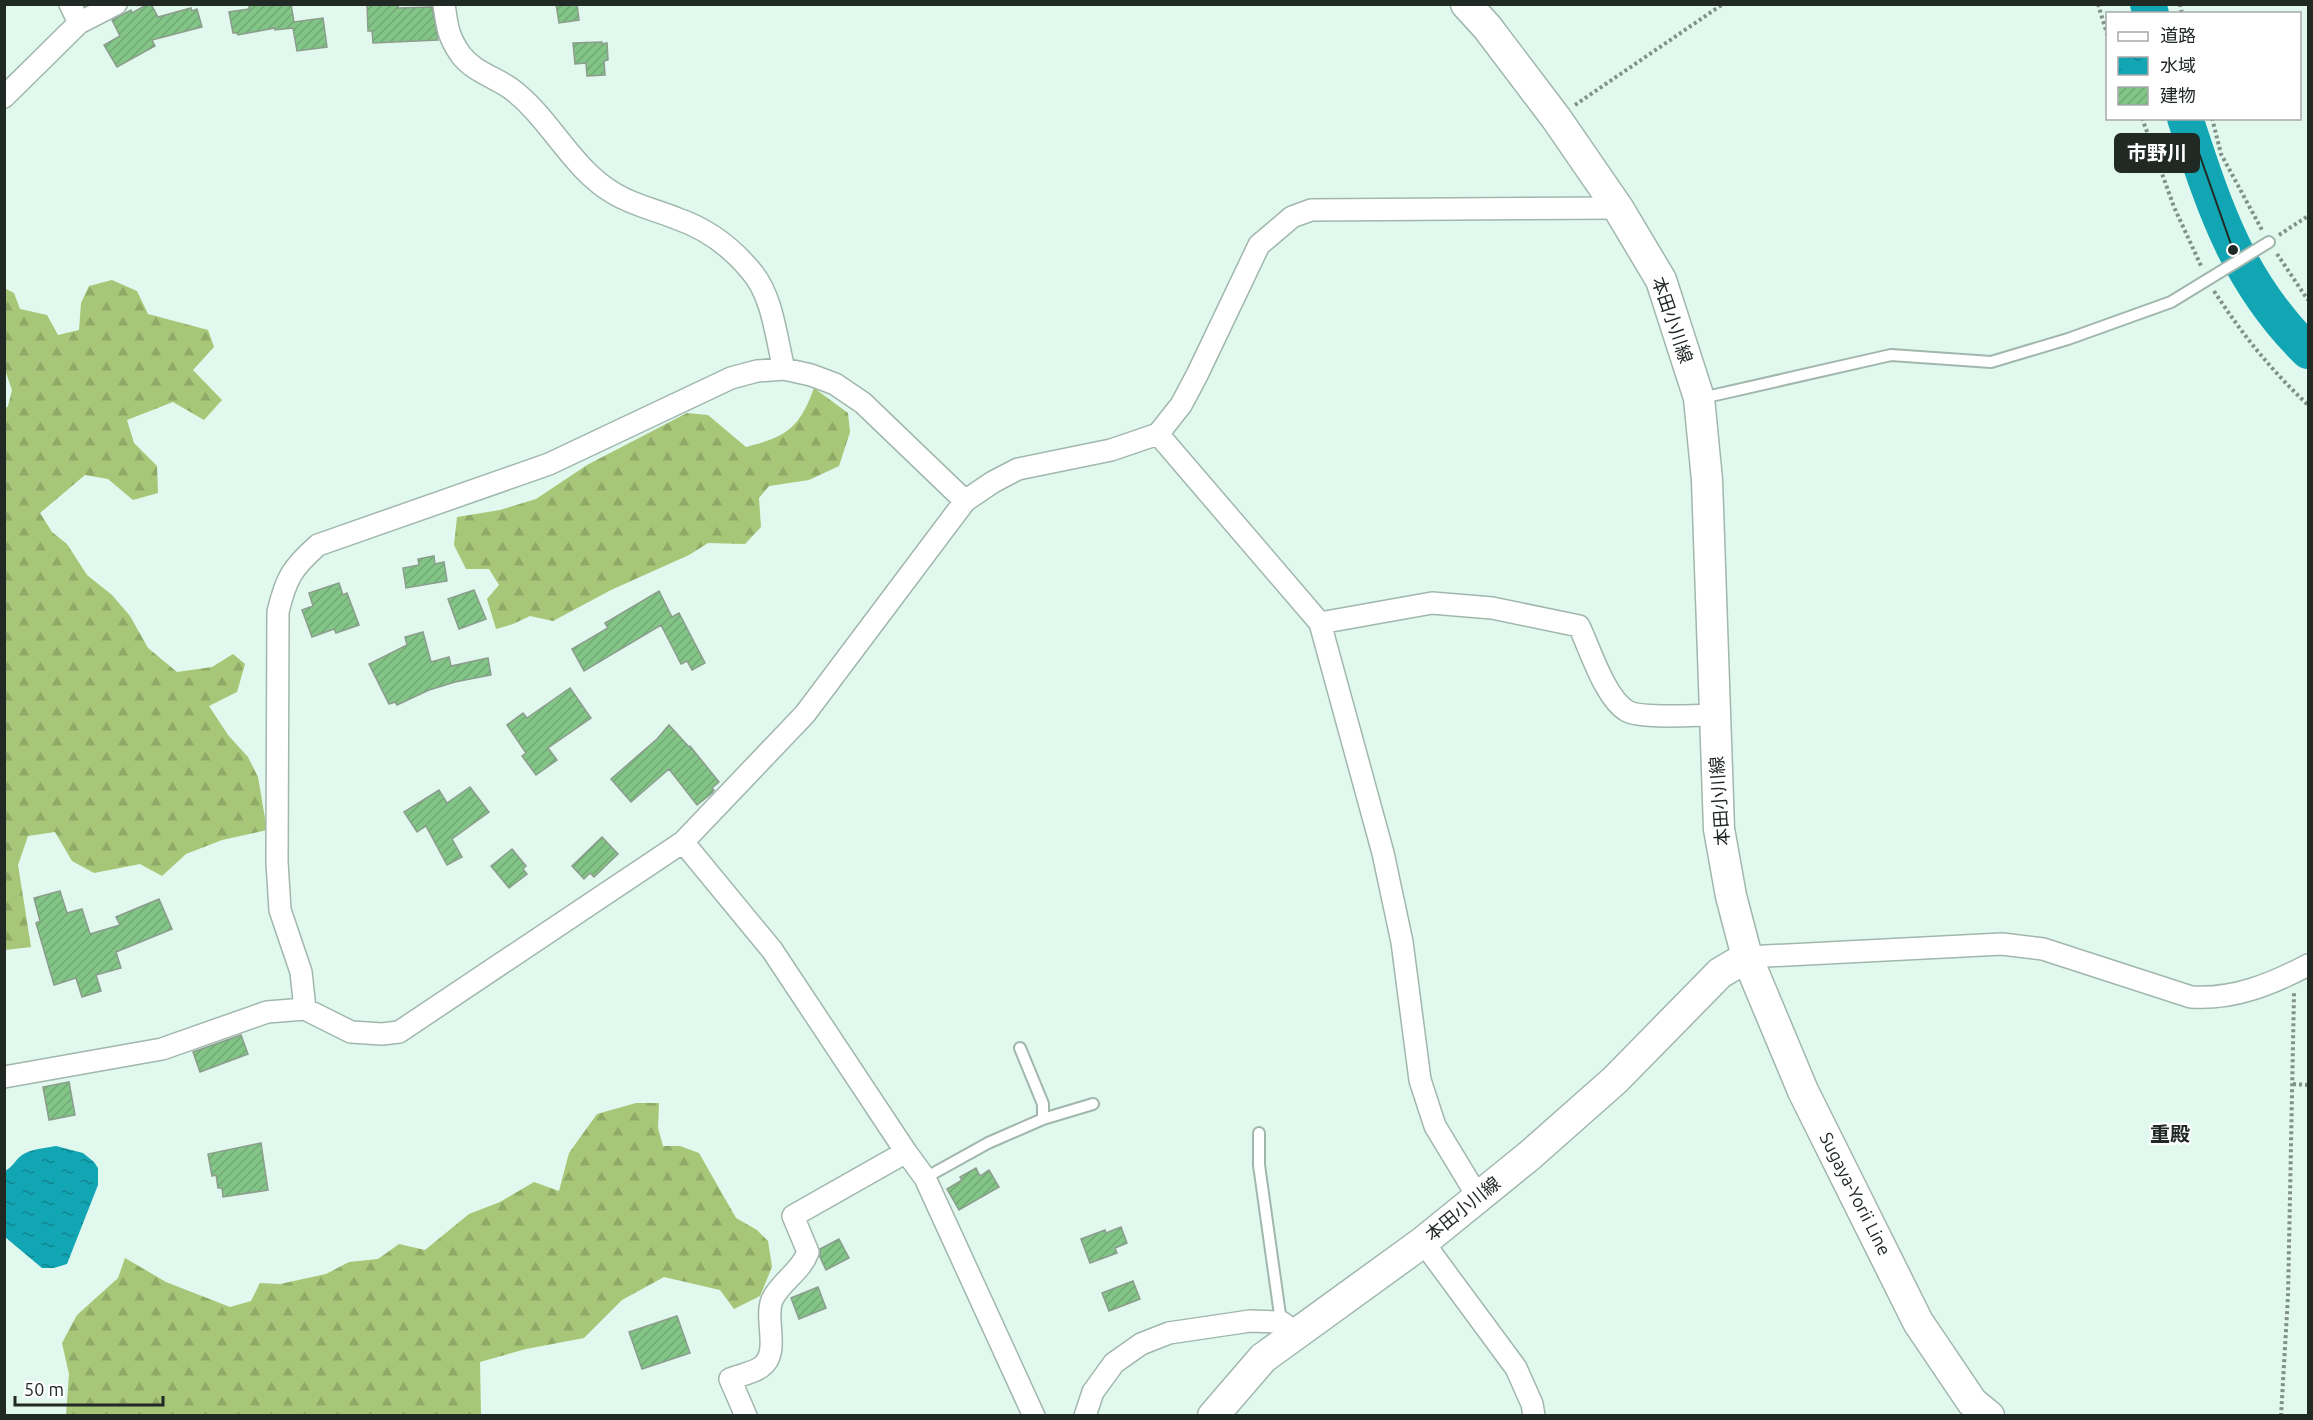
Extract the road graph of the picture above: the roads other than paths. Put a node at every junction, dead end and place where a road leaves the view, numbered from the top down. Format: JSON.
{"nodes":[{"id":1,"x":116,"y":4,"type":"edge"},
{"id":2,"x":444,"y":4,"type":"edge"},
{"id":3,"x":1466,"y":4,"type":"edge"},
{"id":4,"x":75,"y":14,"type":"edge"},
{"id":5,"x":4,"y":97,"type":"edge"},
{"id":6,"x":1618,"y":208,"type":"junction"},
{"id":7,"x":2269,"y":242,"type":"road end"},
{"id":8,"x":784,"y":369,"type":"junction"},
{"id":9,"x":1699,"y":398,"type":"junction"},
{"id":10,"x":1158,"y":434,"type":"junction"},
{"id":11,"x":964,"y":501,"type":"junction"},
{"id":12,"x":1320,"y":623,"type":"junction"},
{"id":13,"x":1715,"y":715,"type":"junction"},
{"id":14,"x":683,"y":842,"type":"junction"},
{"id":15,"x":1747,"y":957,"type":"junction"},
{"id":16,"x":2308,"y":965,"type":"edge"},
{"id":17,"x":305,"y":1009,"type":"junction"},
{"id":18,"x":1020,"y":1048,"type":"dead end"},
{"id":19,"x":4,"y":1077,"type":"edge"},
{"id":20,"x":1093,"y":1104,"type":"dead end"},
{"id":21,"x":1043,"y":1119,"type":"junction"},
{"id":22,"x":1259,"y":1133,"type":"dead end"},
{"id":23,"x":906,"y":1152,"type":"junction"},
{"id":24,"x":925,"y":1178,"type":"junction"},
{"id":25,"x":1478,"y":1197,"type":"junction"},
{"id":26,"x":1423,"y":1242,"type":"junction"},
{"id":27,"x":1289,"y":1328,"type":"junction"},
{"id":28,"x":746,"y":1416,"type":"edge"},
{"id":29,"x":1034,"y":1416,"type":"edge"},
{"id":30,"x":1085,"y":1416,"type":"edge"},
{"id":31,"x":1213,"y":1416,"type":"edge"},
{"id":32,"x":1534,"y":1416,"type":"edge"},
{"id":33,"x":1989,"y":1416,"type":"edge"}],
"edges":[{"from":1,"to":4,"type":"street"},
{"from":2,"to":8,"type":"street"},
{"from":3,"to":6,"type":"main road","name":"本田小川線"},
{"from":4,"to":5,"type":"street"},
{"from":6,"to":9,"type":"main road","name":"本田小川線"},
{"from":6,"to":10,"type":"street"},
{"from":7,"to":9,"type":"lane"},
{"from":8,"to":11,"type":"street"},
{"from":8,"to":17,"type":"street"},
{"from":9,"to":13,"type":"main road","name":"本田小川線"},
{"from":10,"to":11,"type":"street"},
{"from":10,"to":12,"type":"street"},
{"from":11,"to":14,"type":"street"},
{"from":12,"to":13,"type":"street"},
{"from":12,"to":25,"type":"street"},
{"from":13,"to":15,"type":"main road","name":"本田小川線"},
{"from":14,"to":17,"type":"street"},
{"from":14,"to":23,"type":"street"},
{"from":15,"to":16,"type":"street"},
{"from":15,"to":25,"type":"main road","name":"本田小川線"},
{"from":15,"to":33,"type":"main road","name":"Sugaya-Yorii Line"},
{"from":17,"to":19,"type":"street"},
{"from":18,"to":21,"type":"lane"},
{"from":20,"to":21,"type":"lane"},
{"from":21,"to":24,"type":"lane"},
{"from":22,"to":27,"type":"lane"},
{"from":23,"to":24,"type":"street"},
{"from":23,"to":28,"type":"street"},
{"from":24,"to":29,"type":"street"},
{"from":25,"to":26,"type":"main road","name":"本田小川線"},
{"from":26,"to":27,"type":"main road","name":"本田小川線"},
{"from":26,"to":32,"type":"street"},
{"from":27,"to":30,"type":"street"},
{"from":27,"to":31,"type":"main road","name":"本田小川線"}]}
